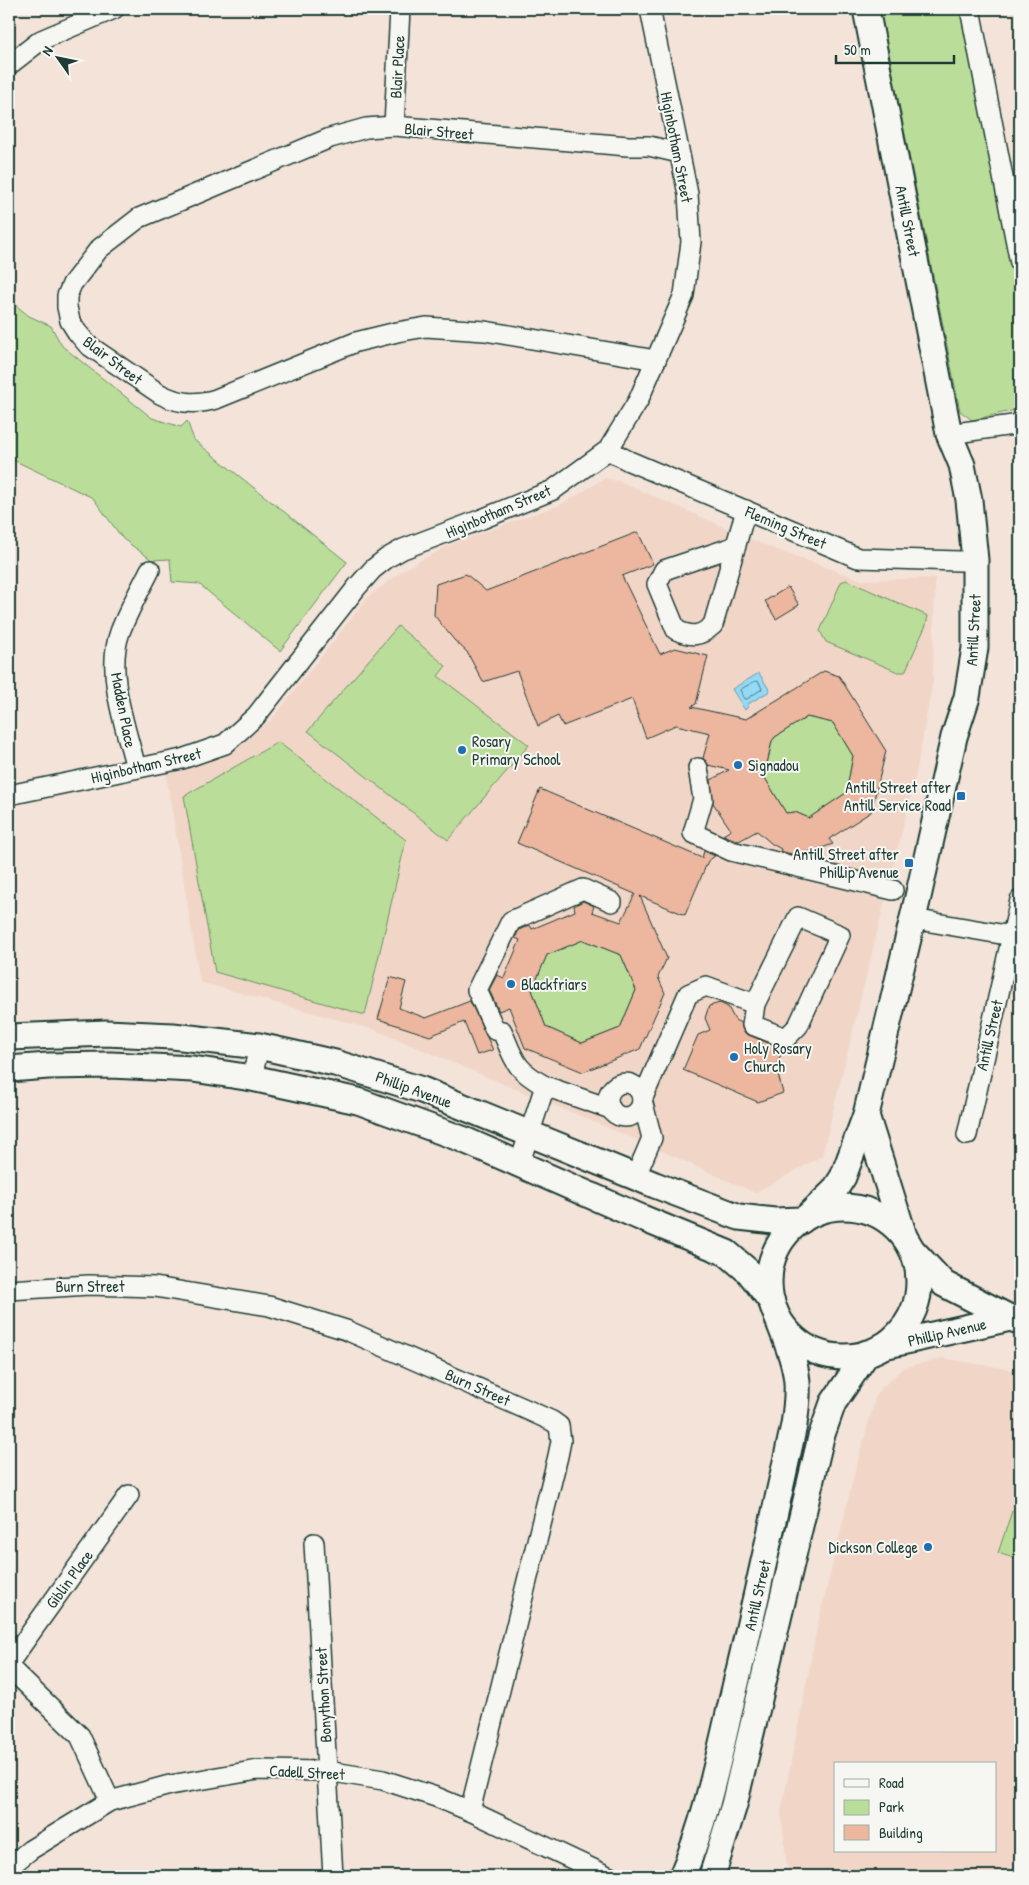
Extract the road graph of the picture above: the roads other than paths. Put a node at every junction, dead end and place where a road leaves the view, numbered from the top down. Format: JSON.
{"nodes":[{"id":1,"x":114,"y":9,"type":"edge"},
{"id":2,"x":400,"y":9,"type":"edge"},
{"id":3,"x":650,"y":9,"type":"edge"},
{"id":4,"x":866,"y":9,"type":"edge"},
{"id":5,"x":970,"y":9,"type":"edge"},
{"id":6,"x":9,"y":65,"type":"edge"},
{"id":7,"x":394,"y":126,"type":"junction"},
{"id":8,"x":679,"y":153,"type":"junction"},
{"id":9,"x":1020,"y":263,"type":"edge"},
{"id":10,"x":656,"y":360,"type":"junction"},
{"id":11,"x":1020,"y":424,"type":"edge"},
{"id":12,"x":949,"y":434,"type":"junction"},
{"id":13,"x":608,"y":450,"type":"junction"},
{"id":14,"x":746,"y":510,"type":"junction"},
{"id":15,"x":736,"y":546,"type":"junction"},
{"id":16,"x":967,"y":560,"type":"junction"},
{"id":17,"x":150,"y":570,"type":"dead end"},
{"id":18,"x":136,"y":768,"type":"junction"},
{"id":19,"x":698,"y":768,"type":"dead end"},
{"id":20,"x":9,"y":795,"type":"edge"},
{"id":21,"x":893,"y":890,"type":"dead end"},
{"id":22,"x":1020,"y":900,"type":"edge"},
{"id":23,"x":612,"y":902,"type":"dead end"},
{"id":24,"x":913,"y":919,"type":"junction"},
{"id":25,"x":1012,"y":936,"type":"junction"},
{"id":26,"x":755,"y":1004,"type":"junction"},
{"id":27,"x":9,"y":1037,"type":"edge"},
{"id":28,"x":259,"y":1046,"type":"junction"},
{"id":29,"x":9,"y":1069,"type":"edge"},
{"id":30,"x":252,"y":1078,"type":"junction"},
{"id":31,"x":545,"y":1086,"type":"junction"},
{"id":32,"x":642,"y":1100,"type":"junction"},
{"id":33,"x":611,"y":1109,"type":"junction"},
{"id":34,"x":866,"y":1114,"type":"junction"},
{"id":35,"x":530,"y":1134,"type":"junction"},
{"id":36,"x":967,"y":1135,"type":"dead end"},
{"id":37,"x":519,"y":1165,"type":"junction"},
{"id":38,"x":635,"y":1178,"type":"junction"},
{"id":39,"x":805,"y":1218,"type":"junction"},
{"id":40,"x":908,"y":1242,"type":"junction"},
{"id":41,"x":9,"y":1290,"type":"edge"},
{"id":42,"x":773,"y":1307,"type":"junction"},
{"id":43,"x":1015,"y":1320,"type":"edge"},
{"id":44,"x":875,"y":1350,"type":"junction"},
{"id":45,"x":129,"y":1495,"type":"dead end"},
{"id":46,"x":314,"y":1543,"type":"dead end"},
{"id":47,"x":9,"y":1663,"type":"edge"},
{"id":48,"x":9,"y":1667,"type":"edge"},
{"id":49,"x":327,"y":1771,"type":"junction"},
{"id":50,"x":110,"y":1801,"type":"junction"},
{"id":51,"x":470,"y":1811,"type":"junction"},
{"id":52,"x":9,"y":1867,"type":"edge"},
{"id":53,"x":333,"y":1876,"type":"edge"},
{"id":54,"x":608,"y":1876,"type":"edge"},
{"id":55,"x":682,"y":1876,"type":"edge"},
{"id":56,"x":712,"y":1876,"type":"edge"}],
"edges":[{"from":1,"to":6,"type":"street"},
{"from":2,"to":7,"type":"street","name":"Blair Place"},
{"from":3,"to":8,"type":"street","name":"Higinbotham Street"},
{"from":4,"to":12,"type":"main road","name":"Antill Street"},
{"from":5,"to":9,"type":"street"},
{"from":7,"to":8,"type":"street","name":"Blair Street"},
{"from":7,"to":10,"type":"street","name":"Blair Street"},
{"from":8,"to":10,"type":"street","name":"Higinbotham Street"},
{"from":10,"to":13,"type":"street","name":"Higinbotham Street"},
{"from":11,"to":12,"type":"street"},
{"from":12,"to":16,"type":"main road","name":"Antill Street"},
{"from":13,"to":14,"type":"street","name":"Fleming Street"},
{"from":13,"to":18,"type":"street","name":"Higinbotham Street"},
{"from":14,"to":15,"type":"street"},
{"from":14,"to":16,"type":"street","name":"Fleming Street"},
{"from":15,"to":15,"type":"street"},
{"from":16,"to":24,"type":"main road","name":"Antill Street"},
{"from":17,"to":18,"type":"street","name":"Madden Place"},
{"from":18,"to":20,"type":"street","name":"Higinbotham Street"},
{"from":19,"to":21,"type":"street"},
{"from":22,"to":25,"type":"street","name":"Antill Street"},
{"from":23,"to":31,"type":"street"},
{"from":24,"to":25,"type":"street"},
{"from":24,"to":34,"type":"main road","name":"Antill Street"},
{"from":25,"to":36,"type":"street","name":"Antill Street"},
{"from":26,"to":26,"type":"street"},
{"from":26,"to":32,"type":"street"},
{"from":27,"to":28,"type":"main road","name":"Phillip Avenue"},
{"from":28,"to":30,"type":"street"},
{"from":28,"to":35,"type":"main road","name":"Phillip Avenue"},
{"from":29,"to":30,"type":"main road","name":"Phillip Avenue"},
{"from":30,"to":37,"type":"main road","name":"Phillip Avenue"},
{"from":31,"to":33,"type":"street"},
{"from":31,"to":35,"type":"street"},
{"from":32,"to":33,"type":"street"},
{"from":32,"to":33,"type":"street"},
{"from":32,"to":38,"type":"street"},
{"from":34,"to":39,"type":"main road","name":"Antill Street"},
{"from":34,"to":40,"type":"main road"},
{"from":35,"to":37,"type":"street"},
{"from":35,"to":38,"type":"main road","name":"Phillip Avenue"},
{"from":37,"to":42,"type":"main road","name":"Phillip Avenue"},
{"from":38,"to":39,"type":"main road","name":"Phillip Avenue"},
{"from":39,"to":40,"type":"main road"},
{"from":39,"to":42,"type":"main road"},
{"from":40,"to":43,"type":"main road","name":"Phillip Avenue"},
{"from":40,"to":44,"type":"main road"},
{"from":41,"to":51,"type":"street","name":"Burn Street"},
{"from":42,"to":44,"type":"main road"},
{"from":42,"to":55,"type":"main road","name":"Antill Street"},
{"from":43,"to":44,"type":"main road","name":"Phillip Avenue"},
{"from":44,"to":56,"type":"main road","name":"Antill Street"},
{"from":45,"to":47,"type":"street","name":"Giblin Place"},
{"from":46,"to":49,"type":"street","name":"Bonython Street"},
{"from":48,"to":50,"type":"street"},
{"from":49,"to":50,"type":"street","name":"Cadell Street"},
{"from":49,"to":51,"type":"street","name":"Cadell Street"},
{"from":49,"to":53,"type":"street","name":"Bonython Street"},
{"from":50,"to":52,"type":"street","name":"Cadell Street"},
{"from":51,"to":54,"type":"street","name":"Cadell Street"}]}
